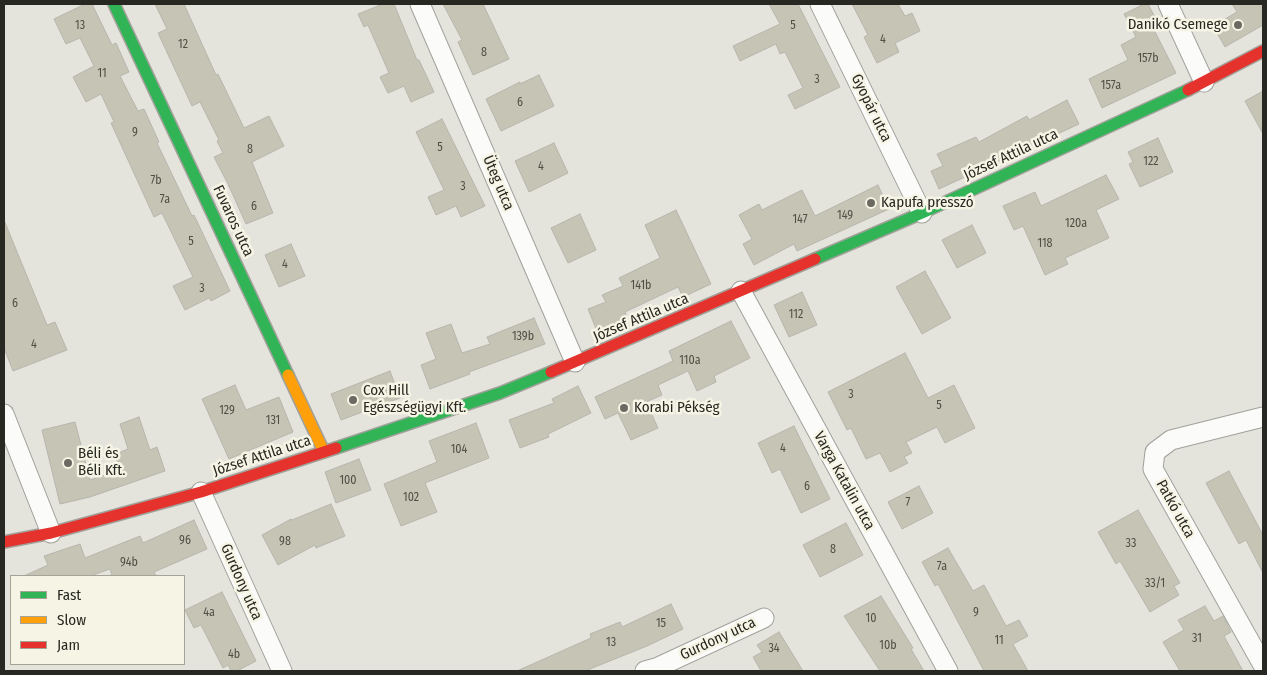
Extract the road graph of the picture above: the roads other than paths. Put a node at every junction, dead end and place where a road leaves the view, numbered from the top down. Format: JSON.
{"nodes":[{"id":1,"x":114,"y":4,"type":"edge"},
{"id":2,"x":420,"y":4,"type":"edge"},
{"id":3,"x":820,"y":4,"type":"edge"},
{"id":4,"x":1168,"y":4,"type":"edge"},
{"id":5,"x":1263,"y":51,"type":"edge"},
{"id":6,"x":1204,"y":82,"type":"junction"},
{"id":7,"x":922,"y":213,"type":"junction"},
{"id":8,"x":741,"y":291,"type":"junction"},
{"id":9,"x":574,"y":362,"type":"junction"},
{"id":10,"x":4,"y":414,"type":"edge"},
{"id":11,"x":1263,"y":417,"type":"edge"},
{"id":12,"x":324,"y":452,"type":"junction"},
{"id":13,"x":201,"y":492,"type":"junction"},
{"id":14,"x":51,"y":533,"type":"junction"},
{"id":15,"x":4,"y":542,"type":"edge"},
{"id":16,"x":764,"y":618,"type":"dead end"},
{"id":17,"x":1263,"y":665,"type":"edge"},
{"id":18,"x":282,"y":671,"type":"edge"},
{"id":19,"x":644,"y":671,"type":"edge"},
{"id":20,"x":948,"y":671,"type":"edge"}],
"edges":[{"from":1,"to":12,"type":"street","name":"Fuvaros utca"},
{"from":2,"to":9,"type":"street","name":"Üteg utca"},
{"from":3,"to":7,"type":"street","name":"Gyopár utca"},
{"from":4,"to":6,"type":"street"},
{"from":5,"to":6,"type":"street","name":"József Attila utca"},
{"from":6,"to":7,"type":"street","name":"József Attila utca"},
{"from":7,"to":8,"type":"street","name":"József Attila utca"},
{"from":8,"to":9,"type":"street","name":"József Attila utca"},
{"from":8,"to":20,"type":"street","name":"Varga Katalin utca"},
{"from":9,"to":12,"type":"street","name":"József Attila utca"},
{"from":10,"to":14,"type":"street"},
{"from":11,"to":17,"type":"street","name":"Patkó utca"},
{"from":12,"to":13,"type":"street","name":"József Attila utca"},
{"from":13,"to":14,"type":"street","name":"József Attila utca"},
{"from":13,"to":18,"type":"street","name":"Gurdony utca"},
{"from":14,"to":15,"type":"street","name":"József Attila utca"},
{"from":16,"to":19,"type":"street","name":"Gurdony utca"}]}
